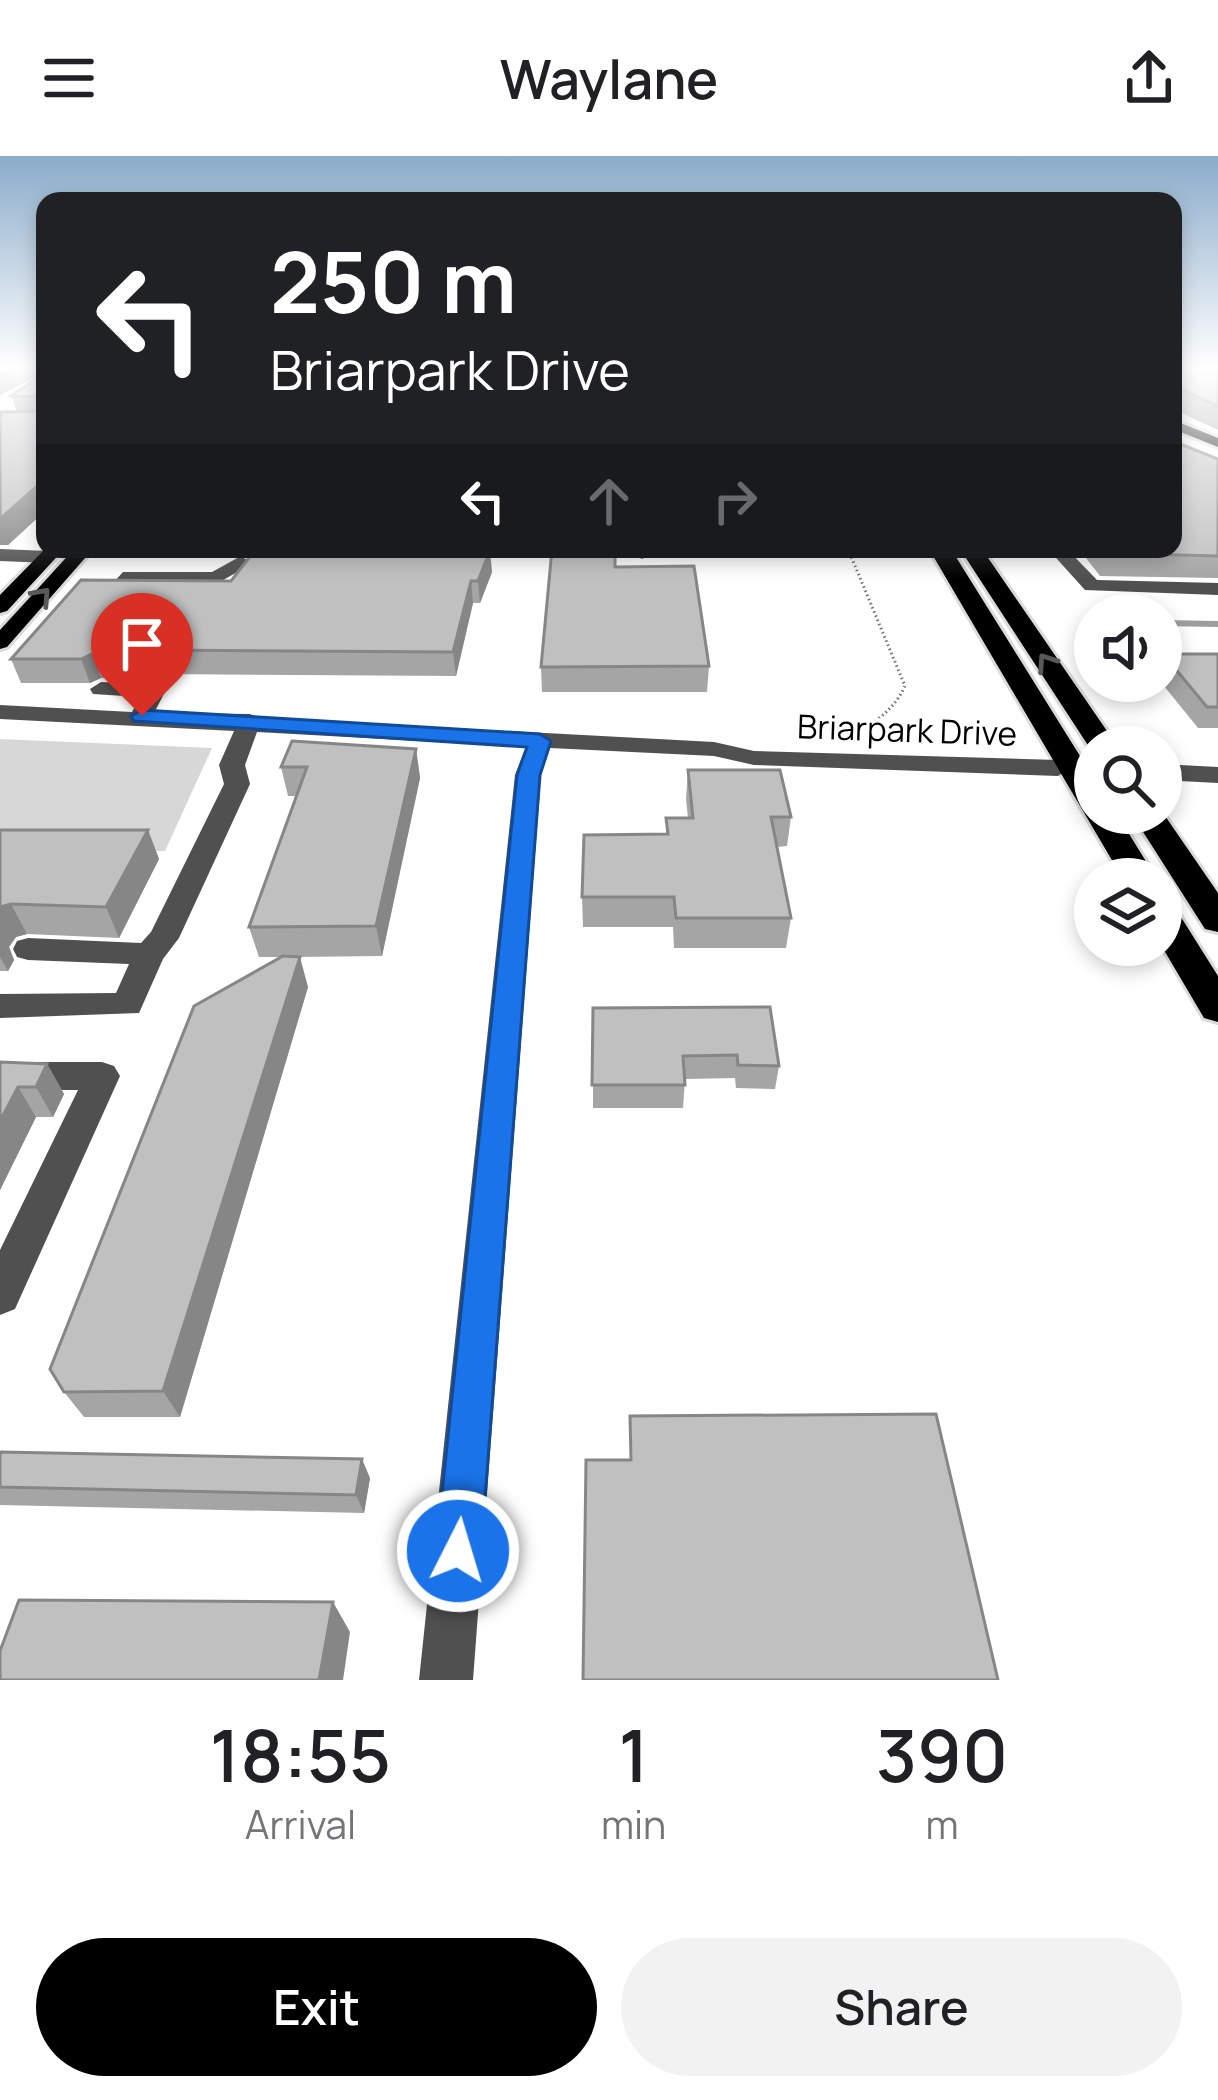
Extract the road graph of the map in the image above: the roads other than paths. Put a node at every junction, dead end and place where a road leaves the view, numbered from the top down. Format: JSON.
{"nodes":[{"id":1,"x":1218,"y":450,"type":"edge"},
{"id":2,"x":1195,"y":457,"type":"edge"},
{"id":3,"x":0,"y":535,"type":"edge"},
{"id":4,"x":24,"y":535,"type":"dead end"},
{"id":5,"x":36,"y":554,"type":"edge"},
{"id":6,"x":0,"y":555,"type":"edge"},
{"id":7,"x":46,"y":558,"type":"edge"},
{"id":8,"x":76,"y":558,"type":"edge"},
{"id":9,"x":945,"y":558,"type":"edge"},
{"id":10,"x":978,"y":558,"type":"edge"},
{"id":11,"x":1066,"y":558,"type":"edge"},
{"id":12,"x":242,"y":562,"type":"edge"},
{"id":13,"x":1218,"y":589,"type":"edge"},
{"id":14,"x":113,"y":594,"type":"edge"},
{"id":15,"x":0,"y":607,"type":"edge"},
{"id":16,"x":0,"y":643,"type":"edge"},
{"id":17,"x":101,"y":688,"type":"dead end"},
{"id":18,"x":0,"y":712,"type":"edge"},
{"id":19,"x":142,"y":716,"type":"junction"},
{"id":20,"x":1088,"y":726,"type":"edge"},
{"id":21,"x":0,"y":727,"type":"edge"},
{"id":22,"x":247,"y":729,"type":"junction"},
{"id":23,"x":537,"y":749,"type":"junction"},
{"id":24,"x":1058,"y":768,"type":"dead end"},
{"id":25,"x":1074,"y":770,"type":"edge"},
{"id":26,"x":1182,"y":773,"type":"edge"},
{"id":27,"x":1218,"y":775,"type":"edge"},
{"id":28,"x":1161,"y":834,"type":"edge"},
{"id":29,"x":1218,"y":920,"type":"edge"},
{"id":30,"x":1182,"y":948,"type":"edge"},
{"id":31,"x":28,"y":949,"type":"dead end"},
{"id":32,"x":149,"y":954,"type":"junction"},
{"id":33,"x":0,"y":1006,"type":"edge"},
{"id":34,"x":1218,"y":1007,"type":"edge"},
{"id":35,"x":0,"y":1076,"type":"edge"},
{"id":36,"x":0,"y":1295,"type":"edge"},
{"id":37,"x":446,"y":1680,"type":"edge"}],
"edges":[{"from":1,"to":2,"type":"street"},
{"from":3,"to":4,"type":"street"},
{"from":5,"to":6,"type":"street"},
{"from":7,"to":15,"type":"main road"},
{"from":16,"to":8,"type":"main road","one_way":true},
{"from":9,"to":25,"type":"highway"},
{"from":20,"to":10,"type":"highway","one_way":true},
{"from":11,"to":13,"type":"street"},
{"from":12,"to":14,"type":"street"},
{"from":17,"to":19,"type":"street"},
{"from":18,"to":19,"type":"street","name":"Briarpark Drive"},
{"from":19,"to":22,"type":"street","name":"Briarpark Drive"},
{"from":21,"to":22,"type":"street","name":"Briarpark Drive"},
{"from":22,"to":23,"type":"street","name":"Briarpark Drive"},
{"from":22,"to":32,"type":"street"},
{"from":23,"to":24,"type":"street","name":"Briarpark Drive"},
{"from":23,"to":37,"type":"street"},
{"from":26,"to":27,"type":"street"},
{"from":28,"to":29,"type":"highway"},
{"from":30,"to":34,"type":"highway"},
{"from":31,"to":32,"type":"street"},
{"from":32,"to":33,"type":"street"},
{"from":35,"to":36,"type":"street"}]}
